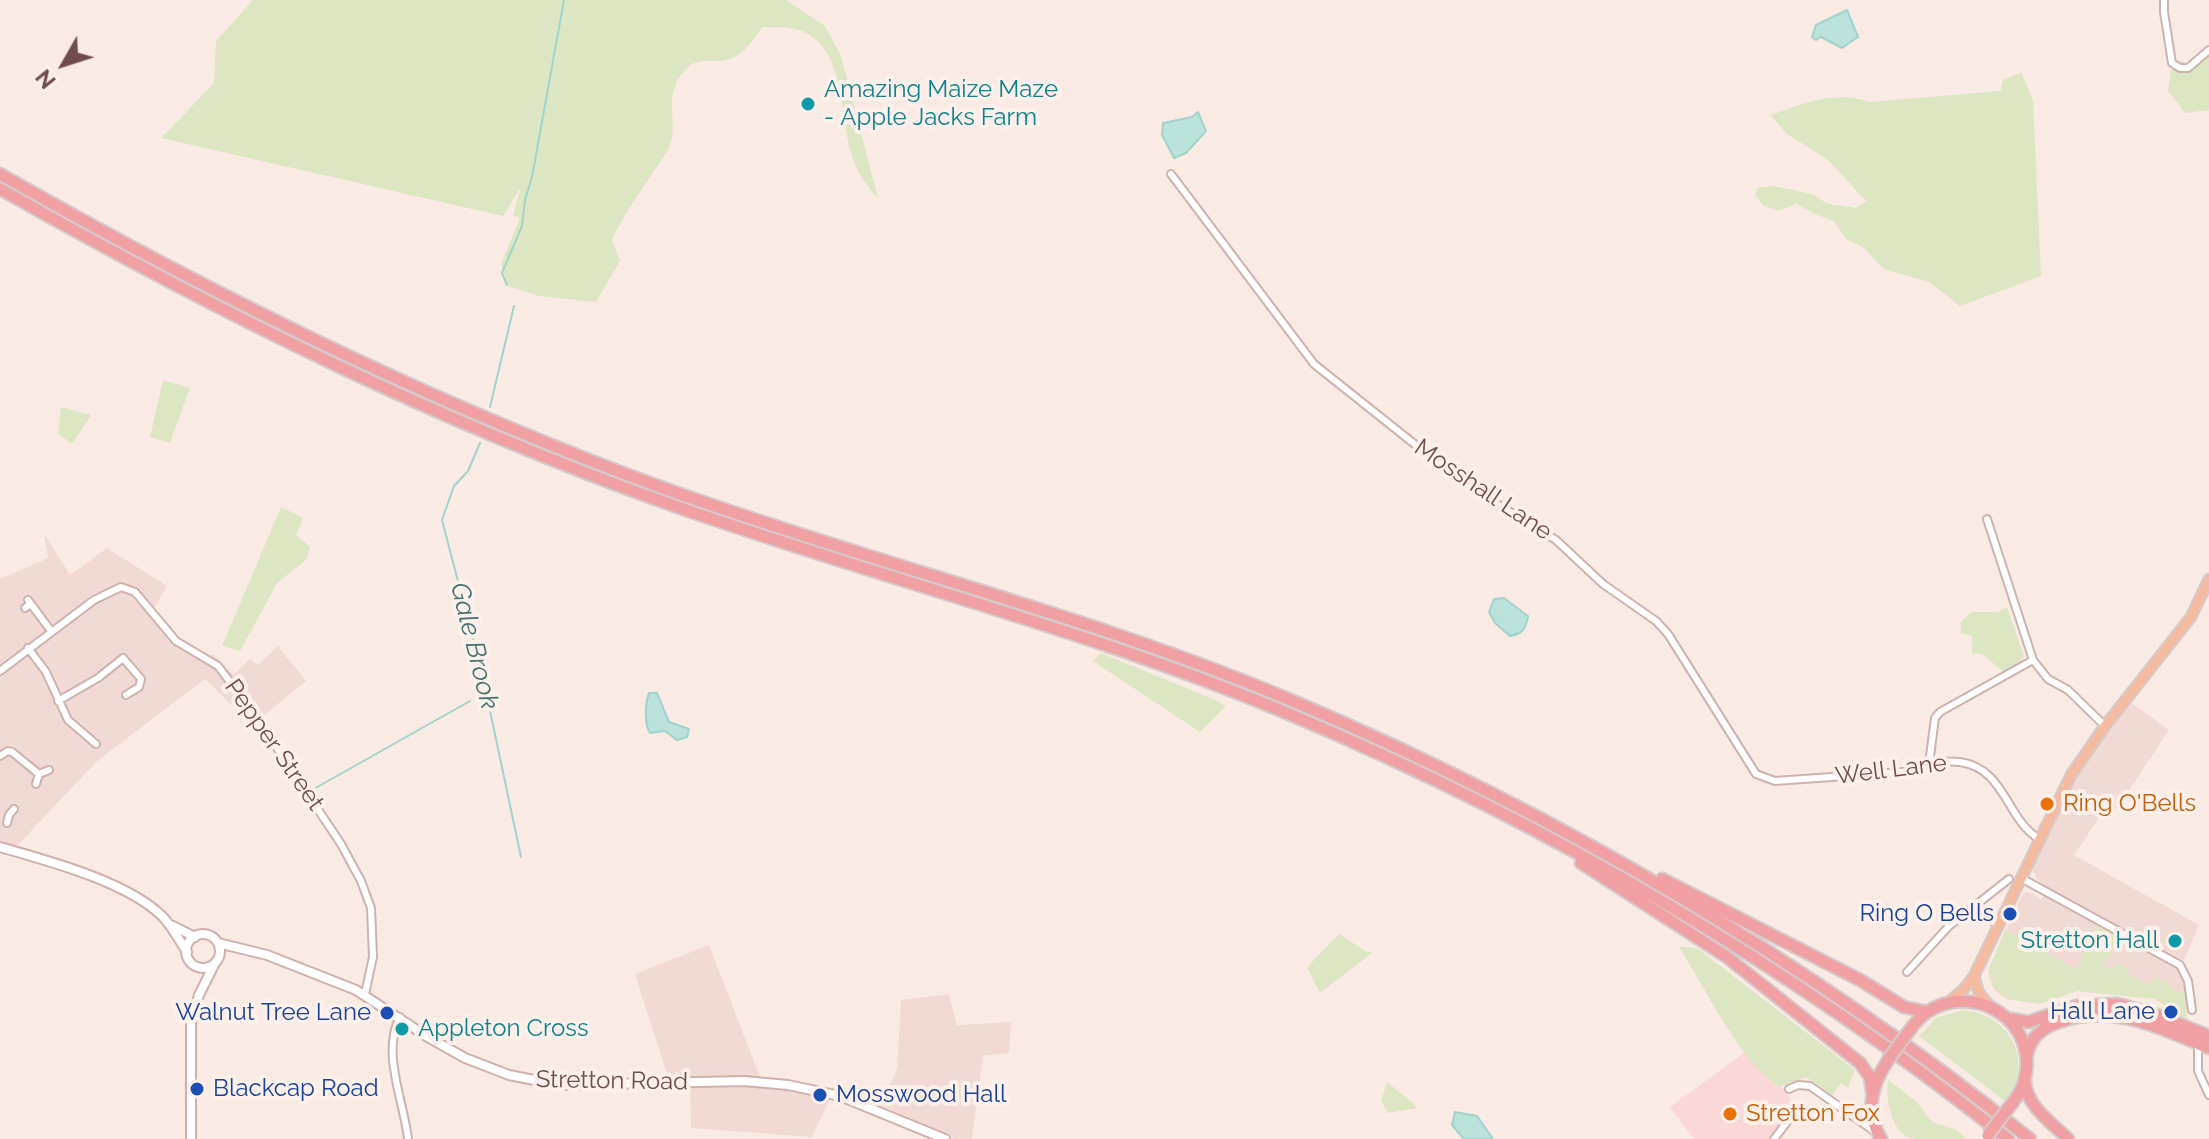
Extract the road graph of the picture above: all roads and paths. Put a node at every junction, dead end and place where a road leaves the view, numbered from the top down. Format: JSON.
{"nodes":[{"id":1,"x":2164,"y":0,"type":"edge"},
{"id":2,"x":2209,"y":50,"type":"edge"},
{"id":3,"x":0,"y":174,"type":"edge"},
{"id":4,"x":1171,"y":174,"type":"dead end"},
{"id":5,"x":0,"y":189,"type":"edge"},
{"id":6,"x":1987,"y":519,"type":"dead end"},
{"id":7,"x":2209,"y":579,"type":"edge"},
{"id":8,"x":28,"y":604,"type":"dead end"},
{"id":9,"x":51,"y":631,"type":"junction"},
{"id":10,"x":28,"y":648,"type":"junction"},
{"id":11,"x":0,"y":658,"type":"edge"},
{"id":12,"x":2033,"y":660,"type":"junction"},
{"id":13,"x":3,"y":668,"type":"edge"},
{"id":14,"x":126,"y":695,"type":"dead end"},
{"id":15,"x":58,"y":701,"type":"junction"},
{"id":16,"x":2105,"y":726,"type":"junction"},
{"id":17,"x":97,"y":744,"type":"dead end"},
{"id":18,"x":0,"y":756,"type":"edge"},
{"id":19,"x":1929,"y":764,"type":"junction"},
{"id":20,"x":49,"y":770,"type":"dead end"},
{"id":21,"x":39,"y":774,"type":"junction"},
{"id":22,"x":1803,"y":778,"type":"joint"},
{"id":23,"x":36,"y":784,"type":"dead end"},
{"id":24,"x":0,"y":812,"type":"edge"},
{"id":25,"x":10,"y":816,"type":"dead end"},
{"id":26,"x":1549,"y":838,"type":"junction"},
{"id":27,"x":2039,"y":839,"type":"junction"},
{"id":28,"x":0,"y":847,"type":"edge"},
{"id":29,"x":1592,"y":847,"type":"junction"},
{"id":30,"x":2020,"y":877,"type":"junction"},
{"id":31,"x":2009,"y":879,"type":"dead end"},
{"id":32,"x":1973,"y":908,"type":"junction"},
{"id":33,"x":170,"y":924,"type":"junction"},
{"id":34,"x":1997,"y":924,"type":"junction"},
{"id":35,"x":195,"y":937,"type":"junction"},
{"id":36,"x":218,"y":943,"type":"junction"},
{"id":37,"x":251,"y":951,"type":"junction"},
{"id":38,"x":187,"y":952,"type":"junction"},
{"id":39,"x":216,"y":962,"type":"junction"},
{"id":40,"x":192,"y":964,"type":"junction"},
{"id":41,"x":1907,"y":972,"type":"dead end"},
{"id":42,"x":1974,"y":976,"type":"junction"},
{"id":43,"x":365,"y":994,"type":"junction"},
{"id":44,"x":199,"y":995,"type":"junction"},
{"id":45,"x":1948,"y":1003,"type":"junction"},
{"id":46,"x":1989,"y":1005,"type":"junction"},
{"id":47,"x":2192,"y":1010,"type":"dead end"},
{"id":48,"x":1927,"y":1012,"type":"junction"},
{"id":49,"x":400,"y":1017,"type":"junction"},
{"id":50,"x":2007,"y":1017,"type":"junction"},
{"id":51,"x":2194,"y":1030,"type":"junction"},
{"id":52,"x":2209,"y":1036,"type":"edge"},
{"id":53,"x":2204,"y":1046,"type":"edge"},
{"id":54,"x":2027,"y":1055,"type":"junction"},
{"id":55,"x":2026,"y":1086,"type":"junction"},
{"id":56,"x":1789,"y":1089,"type":"dead end"},
{"id":57,"x":1872,"y":1091,"type":"junction"},
{"id":58,"x":2209,"y":1095,"type":"edge"},
{"id":59,"x":1871,"y":1107,"type":"junction"},
{"id":60,"x":1797,"y":1109,"type":"dead end"},
{"id":61,"x":1854,"y":1115,"type":"junction"},
{"id":62,"x":1986,"y":1137,"type":"edge"},
{"id":63,"x":1880,"y":1138,"type":"edge"},
{"id":64,"x":191,"y":1139,"type":"edge"},
{"id":65,"x":408,"y":1139,"type":"edge"},
{"id":66,"x":945,"y":1139,"type":"edge"},
{"id":67,"x":1774,"y":1139,"type":"edge"},
{"id":68,"x":2008,"y":1139,"type":"edge"},
{"id":69,"x":2030,"y":1139,"type":"edge"},
{"id":70,"x":2068,"y":1139,"type":"edge"}],
"edges":[{"from":1,"to":2,"type":"street"},
{"from":3,"to":29,"type":"highway"},
{"from":4,"to":22,"type":"street","name":"Mosshall Lane"},
{"from":5,"to":26,"type":"highway"},
{"from":6,"to":12,"type":"street"},
{"from":7,"to":16,"type":"main road"},
{"from":8,"to":9,"type":"street"},
{"from":9,"to":10,"type":"street","name":"Pepper Street"},
{"from":9,"to":43,"type":"street","name":"Pepper Street"},
{"from":10,"to":13,"type":"street","name":"Pepper Street"},
{"from":10,"to":15,"type":"street"},
{"from":11,"to":13,"type":"street"},
{"from":12,"to":16,"type":"street"},
{"from":12,"to":19,"type":"street"},
{"from":14,"to":15,"type":"street"},
{"from":15,"to":17,"type":"street"},
{"from":16,"to":27,"type":"main road"},
{"from":18,"to":21,"type":"street"},
{"from":19,"to":22,"type":"street","name":"Well Lane"},
{"from":19,"to":27,"type":"street","name":"Well Lane"},
{"from":20,"to":21,"type":"street"},
{"from":21,"to":23,"type":"street"},
{"from":24,"to":25,"type":"street"},
{"from":26,"to":57,"type":"highway"},
{"from":26,"to":68,"type":"highway"},
{"from":27,"to":30,"type":"main road"},
{"from":28,"to":33,"type":"main road"},
{"from":29,"to":48,"type":"highway"},
{"from":29,"to":69,"type":"highway"},
{"from":30,"to":34,"type":"main road"},
{"from":30,"to":47,"type":"street"},
{"from":31,"to":32,"type":"street"},
{"from":32,"to":34,"type":"street"},
{"from":32,"to":41,"type":"street"},
{"from":33,"to":35,"type":"main road"},
{"from":33,"to":38,"type":"main road"},
{"from":34,"to":42,"type":"main road"},
{"from":35,"to":36,"type":"main road"},
{"from":35,"to":38,"type":"main road"},
{"from":36,"to":37,"type":"main road","name":"Stretton Road"},
{"from":36,"to":39,"type":"main road"},
{"from":37,"to":39,"type":"main road"},
{"from":37,"to":43,"type":"main road","name":"Stretton Road"},
{"from":38,"to":40,"type":"main road"},
{"from":39,"to":40,"type":"main road"},
{"from":39,"to":44,"type":"main road"},
{"from":40,"to":44,"type":"main road"},
{"from":42,"to":45,"type":"main road"},
{"from":42,"to":46,"type":"main road"},
{"from":43,"to":49,"type":"main road","name":"Stretton Road"},
{"from":44,"to":64,"type":"main road"},
{"from":45,"to":46,"type":"highway"},
{"from":45,"to":48,"type":"highway"},
{"from":46,"to":50,"type":"highway"},
{"from":48,"to":57,"type":"highway","bridge":true},
{"from":49,"to":65,"type":"street"},
{"from":49,"to":66,"type":"main road","name":"Stretton Road"},
{"from":50,"to":51,"type":"highway"},
{"from":50,"to":54,"type":"highway"},
{"from":51,"to":52,"type":"highway"},
{"from":51,"to":53,"type":"street"},
{"from":53,"to":54,"type":"highway"},
{"from":53,"to":58,"type":"street"},
{"from":54,"to":55,"type":"highway"},
{"from":55,"to":62,"type":"highway","bridge":true},
{"from":55,"to":70,"type":"highway"},
{"from":56,"to":61,"type":"street"},
{"from":57,"to":59,"type":"highway"},
{"from":59,"to":61,"type":"street"},
{"from":59,"to":63,"type":"highway"},
{"from":60,"to":67,"type":"street"},
{"from":61,"to":63,"type":"street"}]}
